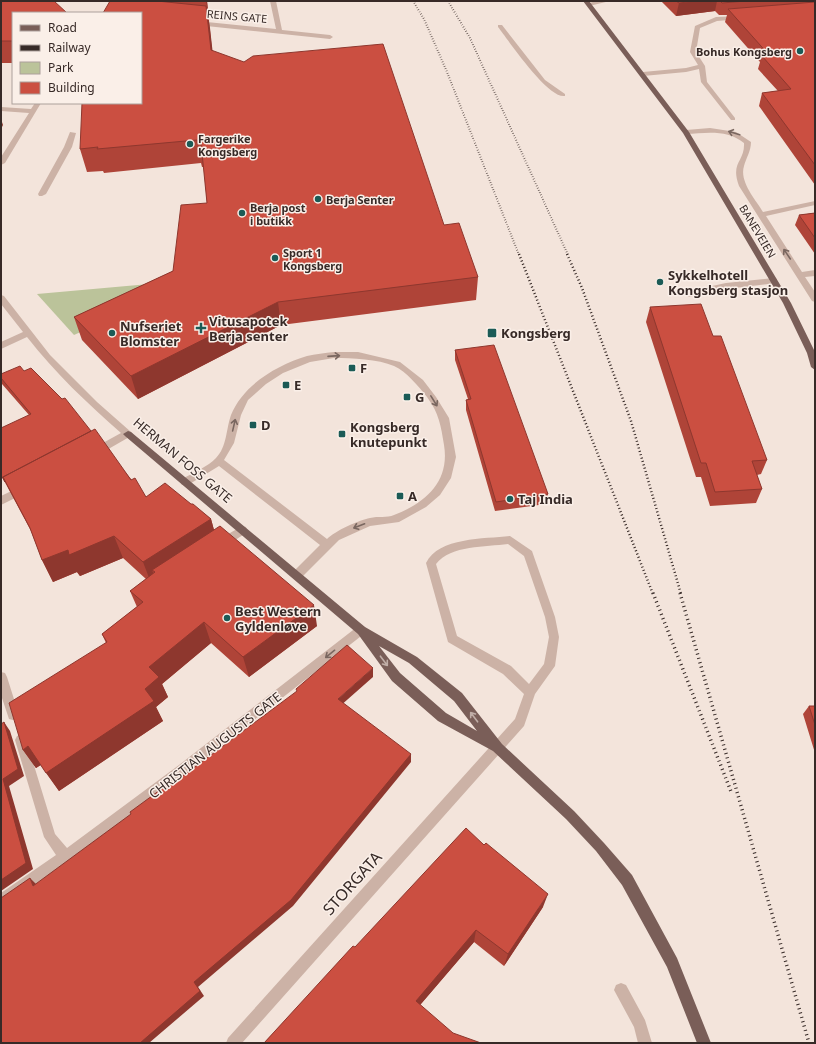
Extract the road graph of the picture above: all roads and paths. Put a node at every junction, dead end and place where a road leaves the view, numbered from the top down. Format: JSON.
{"nodes":[{"id":1,"x":273,"y":1,"type":"edge"},
{"id":2,"x":607,"y":1,"type":"edge"},
{"id":3,"x":588,"y":2,"type":"edge"},
{"id":4,"x":745,"y":17,"type":"edge"},
{"id":5,"x":188,"y":22,"type":"edge"},
{"id":6,"x":500,"y":26,"type":"dead end"},
{"id":7,"x":279,"y":30,"type":"junction"},
{"id":8,"x":330,"y":37,"type":"dead end"},
{"id":9,"x":702,"y":66,"type":"junction"},
{"id":10,"x":643,"y":74,"type":"junction"},
{"id":11,"x":563,"y":95,"type":"dead end"},
{"id":12,"x":37,"y":104,"type":"edge"},
{"id":13,"x":1,"y":109,"type":"edge"},
{"id":14,"x":33,"y":111,"type":"junction"},
{"id":15,"x":733,"y":119,"type":"dead end"},
{"id":16,"x":686,"y":132,"type":"junction"},
{"id":17,"x":72,"y":133,"type":"dead end"},
{"id":18,"x":1,"y":163,"type":"edge"},
{"id":19,"x":42,"y":194,"type":"dead end"},
{"id":20,"x":815,"y":203,"type":"edge"},
{"id":21,"x":760,"y":215,"type":"junction"},
{"id":22,"x":815,"y":273,"type":"edge"},
{"id":23,"x":800,"y":275,"type":"junction"},
{"id":24,"x":774,"y":281,"type":"junction"},
{"id":25,"x":689,"y":294,"type":"dead end"},
{"id":26,"x":1,"y":298,"type":"edge"},
{"id":27,"x":815,"y":299,"type":"edge"},
{"id":28,"x":29,"y":333,"type":"junction"},
{"id":29,"x":1,"y":346,"type":"edge"},
{"id":30,"x":815,"y":366,"type":"edge"},
{"id":31,"x":128,"y":434,"type":"junction"},
{"id":32,"x":86,"y":456,"type":"edge"},
{"id":33,"x":219,"y":460,"type":"junction"},
{"id":34,"x":185,"y":482,"type":"junction"},
{"id":35,"x":36,"y":483,"type":"edge"},
{"id":36,"x":1,"y":501,"type":"edge"},
{"id":37,"x":242,"y":530,"type":"junction"},
{"id":38,"x":326,"y":544,"type":"junction"},
{"id":39,"x":211,"y":550,"type":"edge"},
{"id":40,"x":297,"y":575,"type":"junction"},
{"id":41,"x":360,"y":630,"type":"junction"},
{"id":42,"x":1,"y":677,"type":"edge"},
{"id":43,"x":530,"y":692,"type":"junction"},
{"id":44,"x":498,"y":748,"type":"junction"},
{"id":45,"x":66,"y":857,"type":"junction"},
{"id":46,"x":1,"y":901,"type":"edge"},
{"id":47,"x":621,"y":990,"type":"dead end"},
{"id":48,"x":233,"y":1043,"type":"edge"},
{"id":49,"x":645,"y":1043,"type":"edge"},
{"id":50,"x":704,"y":1043,"type":"edge"}],
"edges":[{"from":1,"to":7,"type":"street"},
{"from":2,"to":3,"type":"street"},
{"from":3,"to":10,"type":"main road","name":"BANEVEIEN"},
{"from":4,"to":9,"type":"street"},
{"from":5,"to":7,"type":"street","name":"REINS GATE"},
{"from":6,"to":11,"type":"street"},
{"from":7,"to":8,"type":"street","name":"REINS GATE"},
{"from":9,"to":10,"type":"street"},
{"from":9,"to":15,"type":"street"},
{"from":10,"to":16,"type":"main road","name":"BANEVEIEN"},
{"from":12,"to":14,"type":"street"},
{"from":13,"to":14,"type":"street"},
{"from":14,"to":18,"type":"street"},
{"from":21,"to":16,"type":"street","name":"BANEVEIEN","one_way":true},
{"from":16,"to":24,"type":"main road","name":"BANEVEIEN"},
{"from":17,"to":19,"type":"street"},
{"from":20,"to":21,"type":"street"},
{"from":23,"to":21,"type":"street","name":"BANEVEIEN","one_way":true},
{"from":22,"to":23,"type":"street"},
{"from":23,"to":27,"type":"street","name":"BANEVEIEN"},
{"from":24,"to":25,"type":"street"},
{"from":24,"to":30,"type":"main road","name":"BANEVEIEN"},
{"from":26,"to":28,"type":"street","name":"HERMAN FOSS GATE"},
{"from":28,"to":29,"type":"street"},
{"from":28,"to":31,"type":"street","name":"HERMAN FOSS GATE"},
{"from":31,"to":32,"type":"street"},
{"from":31,"to":34,"type":"main road","name":"HERMAN FOSS GATE"},
{"from":33,"to":34,"type":"street"},
{"from":33,"to":38,"type":"street"},
{"from":33,"to":38,"type":"street","one_way":true},
{"from":34,"to":37,"type":"main road","name":"HERMAN FOSS GATE"},
{"from":35,"to":36,"type":"street"},
{"from":37,"to":39,"type":"street"},
{"from":37,"to":40,"type":"main road","name":"HERMAN FOSS GATE"},
{"from":38,"to":40,"type":"street"},
{"from":40,"to":41,"type":"main road","name":"HERMAN FOSS GATE"},
{"from":44,"to":41,"type":"main road","name":"HERMAN FOSS GATE","one_way":true},
{"from":41,"to":44,"type":"main road","name":"HERMAN FOSS GATE","one_way":true},
{"from":41,"to":45,"type":"street","name":"CHRISTIAN AUGUSTS GATE","one_way":true},
{"from":42,"to":45,"type":"street"},
{"from":43,"to":43,"type":"street","name":"STORGATA"},
{"from":43,"to":44,"type":"street","name":"STORGATA"},
{"from":44,"to":48,"type":"street","name":"STORGATA"},
{"from":44,"to":50,"type":"main road","name":"HERMAN FOSS GATE"},
{"from":45,"to":46,"type":"street","name":"CHRISTIAN AUGUSTS GATE"},
{"from":47,"to":49,"type":"street"}]}
